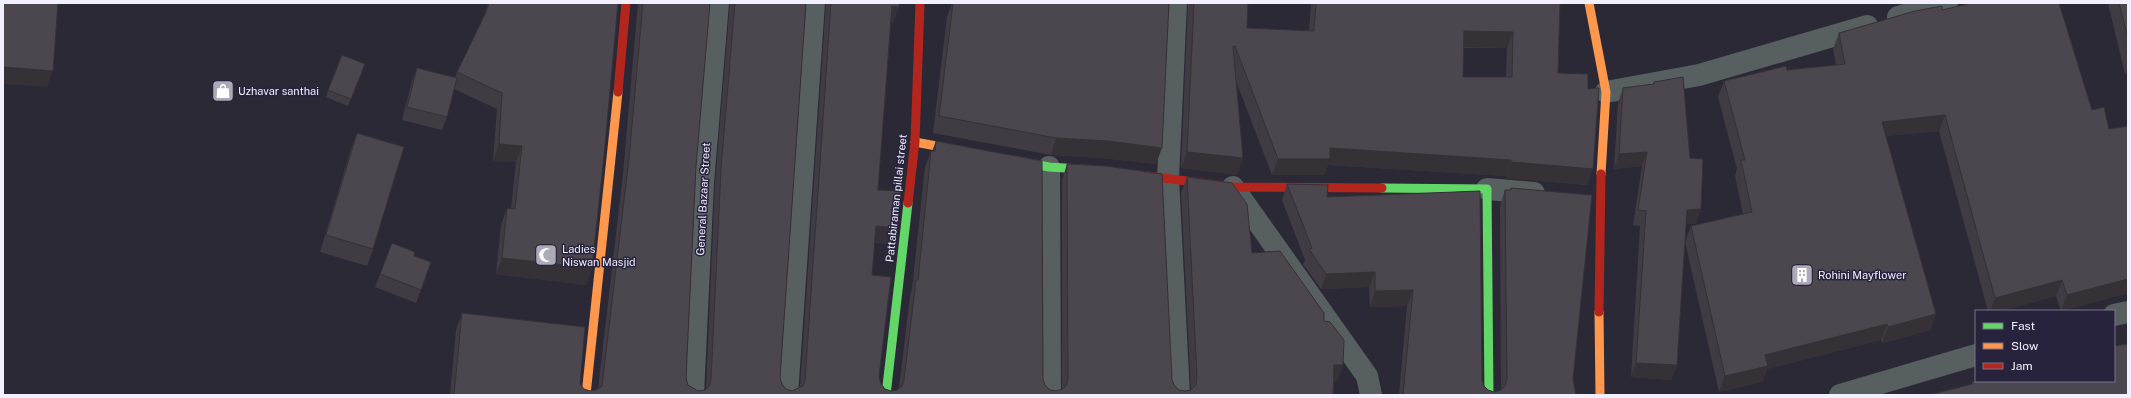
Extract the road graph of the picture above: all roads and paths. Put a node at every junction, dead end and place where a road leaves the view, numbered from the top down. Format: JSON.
{"nodes":[{"id":1,"x":626,"y":3,"type":"edge"},
{"id":2,"x":718,"y":3,"type":"edge"},
{"id":3,"x":814,"y":3,"type":"edge"},
{"id":4,"x":920,"y":3,"type":"edge"},
{"id":5,"x":1176,"y":3,"type":"edge"},
{"id":6,"x":1588,"y":3,"type":"edge"},
{"id":7,"x":1947,"y":3,"type":"edge"},
{"id":8,"x":1606,"y":92,"type":"junction"},
{"id":9,"x":915,"y":142,"type":"junction"},
{"id":10,"x":970,"y":152,"type":"edge"},
{"id":11,"x":1002,"y":158,"type":"edge"},
{"id":12,"x":1049,"y":167,"type":"junction"},
{"id":13,"x":1108,"y":171,"type":"edge"},
{"id":14,"x":1123,"y":173,"type":"edge"},
{"id":15,"x":1168,"y":179,"type":"junction"},
{"id":16,"x":1233,"y":187,"type":"junction"},
{"id":17,"x":1488,"y":189,"type":"junction"},
{"id":18,"x":1555,"y":195,"type":"edge"},
{"id":19,"x":1577,"y":197,"type":"edge"},
{"id":20,"x":1599,"y":199,"type":"junction"},
{"id":21,"x":2128,"y":312,"type":"edge"},
{"id":22,"x":2115,"y":315,"type":"edge"},
{"id":23,"x":1975,"y":355,"type":"edge"},
{"id":24,"x":586,"y":395,"type":"edge"},
{"id":25,"x":693,"y":395,"type":"edge"},
{"id":26,"x":787,"y":395,"type":"edge"},
{"id":27,"x":886,"y":395,"type":"edge"},
{"id":28,"x":1050,"y":395,"type":"edge"},
{"id":29,"x":1179,"y":395,"type":"edge"},
{"id":30,"x":1372,"y":395,"type":"edge"},
{"id":31,"x":1489,"y":395,"type":"edge"},
{"id":32,"x":1600,"y":395,"type":"edge"},
{"id":33,"x":1840,"y":395,"type":"edge"}],
"edges":[{"from":1,"to":24,"type":"street"},
{"from":2,"to":25,"type":"street","name":"General Bazaar Street"},
{"from":3,"to":26,"type":"street"},
{"from":4,"to":9,"type":"street","name":"Pattabiraman pillai street"},
{"from":5,"to":15,"type":"street"},
{"from":6,"to":8,"type":"street"},
{"from":7,"to":8,"type":"street"},
{"from":8,"to":20,"type":"street"},
{"from":9,"to":10,"type":"street"},
{"from":9,"to":27,"type":"street","name":"Pattabiraman pillai street"},
{"from":11,"to":12,"type":"street"},
{"from":12,"to":13,"type":"street"},
{"from":12,"to":28,"type":"street"},
{"from":14,"to":15,"type":"street"},
{"from":15,"to":16,"type":"street"},
{"from":15,"to":29,"type":"street"},
{"from":16,"to":17,"type":"street"},
{"from":16,"to":30,"type":"street"},
{"from":17,"to":18,"type":"street"},
{"from":17,"to":31,"type":"street"},
{"from":19,"to":20,"type":"street"},
{"from":20,"to":32,"type":"street"},
{"from":21,"to":22,"type":"street"},
{"from":23,"to":33,"type":"street"}]}
